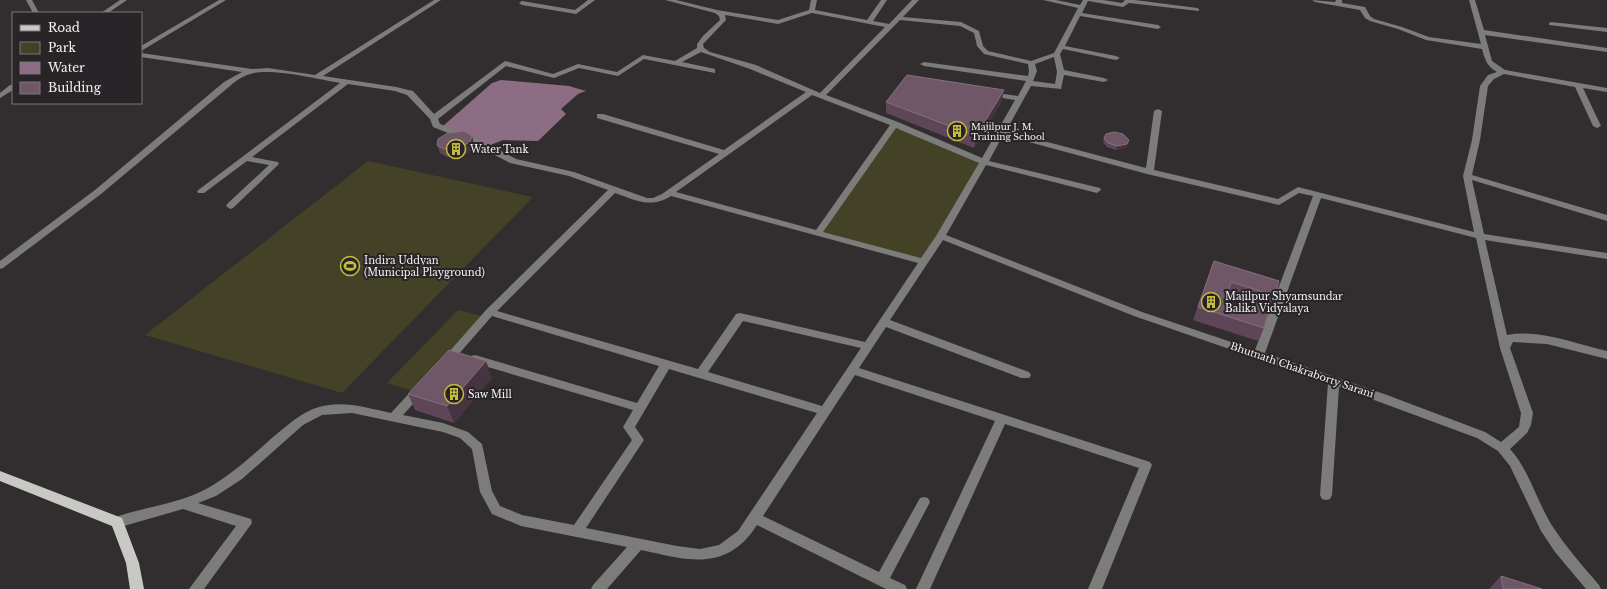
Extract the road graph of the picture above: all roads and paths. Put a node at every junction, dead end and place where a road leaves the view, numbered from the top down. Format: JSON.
{"nodes":[{"id":1,"x":29,"y":0,"type":"edge"},
{"id":2,"x":124,"y":0,"type":"edge"},
{"id":3,"x":224,"y":0,"type":"edge"},
{"id":4,"x":438,"y":0,"type":"edge"},
{"id":5,"x":592,"y":0,"type":"edge"},
{"id":6,"x":668,"y":0,"type":"edge"},
{"id":7,"x":814,"y":0,"type":"edge"},
{"id":8,"x":884,"y":0,"type":"edge"},
{"id":9,"x":916,"y":0,"type":"edge"},
{"id":10,"x":1046,"y":0,"type":"edge"},
{"id":11,"x":1090,"y":0,"type":"edge"},
{"id":12,"x":1128,"y":0,"type":"edge"},
{"id":13,"x":1315,"y":0,"type":"edge"},
{"id":14,"x":1472,"y":0,"type":"edge"},
{"id":15,"x":1339,"y":2,"type":"edge"},
{"id":16,"x":522,"y":3,"type":"dead end"},
{"id":17,"x":1084,"y":3,"type":"edge"},
{"id":18,"x":1197,"y":10,"type":"dead end"},
{"id":19,"x":812,"y":11,"type":"junction"},
{"id":20,"x":35,"y":12,"type":"edge"},
{"id":21,"x":106,"y":12,"type":"edge"},
{"id":22,"x":717,"y":12,"type":"junction"},
{"id":23,"x":1078,"y":14,"type":"junction"},
{"id":24,"x":898,"y":18,"type":"junction"},
{"id":25,"x":869,"y":22,"type":"junction"},
{"id":26,"x":1550,"y":24,"type":"dead end"},
{"id":27,"x":890,"y":26,"type":"junction"},
{"id":28,"x":1158,"y":27,"type":"dead end"},
{"id":29,"x":1607,"y":30,"type":"edge"},
{"id":30,"x":1481,"y":32,"type":"junction"},
{"id":31,"x":1485,"y":47,"type":"junction"},
{"id":32,"x":142,"y":48,"type":"edge"},
{"id":33,"x":702,"y":49,"type":"junction"},
{"id":34,"x":1607,"y":50,"type":"edge"},
{"id":35,"x":1059,"y":51,"type":"junction"},
{"id":36,"x":142,"y":55,"type":"edge"},
{"id":37,"x":1116,"y":58,"type":"dead end"},
{"id":38,"x":1031,"y":63,"type":"junction"},
{"id":39,"x":676,"y":64,"type":"junction"},
{"id":40,"x":924,"y":64,"type":"dead end"},
{"id":41,"x":253,"y":71,"type":"junction"},
{"id":42,"x":712,"y":71,"type":"dead end"},
{"id":43,"x":1061,"y":72,"type":"junction"},
{"id":44,"x":1503,"y":72,"type":"junction"},
{"id":45,"x":318,"y":76,"type":"junction"},
{"id":46,"x":1104,"y":80,"type":"dead end"},
{"id":47,"x":347,"y":81,"type":"junction"},
{"id":48,"x":1029,"y":81,"type":"junction"},
{"id":49,"x":1578,"y":85,"type":"junction"},
{"id":50,"x":12,"y":88,"type":"edge"},
{"id":51,"x":1607,"y":90,"type":"edge"},
{"id":52,"x":982,"y":93,"type":"edge"},
{"id":53,"x":816,"y":94,"type":"junction"},
{"id":54,"x":0,"y":96,"type":"edge"},
{"id":55,"x":1020,"y":98,"type":"junction"},
{"id":56,"x":1158,"y":111,"type":"dead end"},
{"id":57,"x":600,"y":116,"type":"dead end"},
{"id":58,"x":434,"y":118,"type":"junction"},
{"id":59,"x":895,"y":124,"type":"junction"},
{"id":60,"x":1597,"y":126,"type":"dead end"},
{"id":61,"x":1000,"y":132,"type":"junction"},
{"id":62,"x":726,"y":153,"type":"junction"},
{"id":63,"x":246,"y":158,"type":"junction"},
{"id":64,"x":984,"y":162,"type":"junction"},
{"id":65,"x":1150,"y":172,"type":"junction"},
{"id":66,"x":1467,"y":176,"type":"junction"},
{"id":67,"x":614,"y":189,"type":"junction"},
{"id":68,"x":1097,"y":190,"type":"dead end"},
{"id":69,"x":201,"y":191,"type":"dead end"},
{"id":70,"x":669,"y":193,"type":"junction"},
{"id":71,"x":1318,"y":195,"type":"junction"},
{"id":72,"x":230,"y":206,"type":"dead end"},
{"id":73,"x":1607,"y":218,"type":"edge"},
{"id":74,"x":818,"y":233,"type":"junction"},
{"id":75,"x":941,"y":236,"type":"junction"},
{"id":76,"x":1480,"y":236,"type":"junction"},
{"id":77,"x":1606,"y":258,"type":"edge"},
{"id":78,"x":924,"y":262,"type":"junction"},
{"id":79,"x":0,"y":266,"type":"edge"},
{"id":80,"x":490,"y":312,"type":"junction"},
{"id":81,"x":884,"y":322,"type":"junction"},
{"id":82,"x":868,"y":346,"type":"junction"},
{"id":83,"x":1505,"y":348,"type":"junction"},
{"id":84,"x":454,"y":353,"type":"junction"},
{"id":85,"x":1259,"y":355,"type":"junction"},
{"id":86,"x":1607,"y":355,"type":"edge"},
{"id":87,"x":666,"y":364,"type":"junction"},
{"id":88,"x":438,"y":369,"type":"edge"},
{"id":89,"x":852,"y":370,"type":"junction"},
{"id":90,"x":701,"y":374,"type":"junction"},
{"id":91,"x":1024,"y":375,"type":"dead end"},
{"id":92,"x":428,"y":380,"type":"edge"},
{"id":93,"x":1334,"y":381,"type":"junction"},
{"id":94,"x":640,"y":408,"type":"junction"},
{"id":95,"x":825,"y":411,"type":"junction"},
{"id":96,"x":394,"y":418,"type":"junction"},
{"id":97,"x":1002,"y":418,"type":"junction"},
{"id":98,"x":1502,"y":448,"type":"junction"},
{"id":99,"x":0,"y":476,"type":"edge"},
{"id":100,"x":1326,"y":495,"type":"dead end"},
{"id":101,"x":924,"y":502,"type":"dead end"},
{"id":102,"x":183,"y":504,"type":"junction"},
{"id":103,"x":755,"y":518,"type":"junction"},
{"id":104,"x":117,"y":522,"type":"junction"},
{"id":105,"x":577,"y":532,"type":"junction"},
{"id":106,"x":638,"y":544,"type":"junction"},
{"id":107,"x":882,"y":580,"type":"junction"},
{"id":108,"x":137,"y":589,"type":"edge"},
{"id":109,"x":196,"y":589,"type":"edge"},
{"id":110,"x":598,"y":589,"type":"edge"},
{"id":111,"x":900,"y":589,"type":"edge"},
{"id":112,"x":923,"y":589,"type":"edge"},
{"id":113,"x":1095,"y":589,"type":"edge"},
{"id":114,"x":1594,"y":589,"type":"edge"}],
"edges":[{"from":1,"to":20,"type":"street"},
{"from":2,"to":21,"type":"street"},
{"from":3,"to":32,"type":"street"},
{"from":4,"to":45,"type":"street"},
{"from":5,"to":16,"type":"street"},
{"from":6,"to":22,"type":"street"},
{"from":7,"to":19,"type":"street"},
{"from":8,"to":25,"type":"street"},
{"from":9,"to":24,"type":"street"},
{"from":10,"to":17,"type":"street"},
{"from":11,"to":12,"type":"street"},
{"from":12,"to":18,"type":"street"},
{"from":13,"to":15,"type":"street"},
{"from":14,"to":30,"type":"street"},
{"from":15,"to":31,"type":"street"},
{"from":17,"to":23,"type":"street"},
{"from":19,"to":22,"type":"street"},
{"from":19,"to":25,"type":"street"},
{"from":22,"to":33,"type":"street"},
{"from":23,"to":28,"type":"street"},
{"from":23,"to":35,"type":"street"},
{"from":24,"to":27,"type":"street"},
{"from":24,"to":38,"type":"street"},
{"from":25,"to":27,"type":"street"},
{"from":26,"to":29,"type":"street"},
{"from":27,"to":53,"type":"street"},
{"from":30,"to":31,"type":"street"},
{"from":30,"to":34,"type":"street"},
{"from":31,"to":44,"type":"street"},
{"from":33,"to":39,"type":"street"},
{"from":33,"to":53,"type":"street"},
{"from":35,"to":37,"type":"street"},
{"from":35,"to":38,"type":"street"},
{"from":35,"to":43,"type":"street"},
{"from":36,"to":41,"type":"street"},
{"from":38,"to":48,"type":"street"},
{"from":39,"to":42,"type":"street"},
{"from":39,"to":58,"type":"street"},
{"from":40,"to":48,"type":"street"},
{"from":41,"to":45,"type":"street"},
{"from":41,"to":79,"type":"street"},
{"from":43,"to":46,"type":"street"},
{"from":43,"to":48,"type":"street"},
{"from":44,"to":49,"type":"street"},
{"from":44,"to":66,"type":"street"},
{"from":45,"to":47,"type":"street"},
{"from":47,"to":58,"type":"street"},
{"from":47,"to":63,"type":"street"},
{"from":48,"to":55,"type":"street"},
{"from":49,"to":51,"type":"street"},
{"from":49,"to":60,"type":"street"},
{"from":50,"to":54,"type":"street"},
{"from":52,"to":55,"type":"street"},
{"from":53,"to":59,"type":"street"},
{"from":53,"to":62,"type":"street"},
{"from":55,"to":61,"type":"street"},
{"from":56,"to":65,"type":"street"},
{"from":57,"to":62,"type":"street"},
{"from":58,"to":67,"type":"street"},
{"from":59,"to":64,"type":"street"},
{"from":59,"to":74,"type":"street"},
{"from":61,"to":64,"type":"street"},
{"from":61,"to":65,"type":"street"},
{"from":62,"to":70,"type":"street"},
{"from":63,"to":69,"type":"street"},
{"from":63,"to":72,"type":"street"},
{"from":64,"to":68,"type":"street"},
{"from":64,"to":75,"type":"street"},
{"from":65,"to":71,"type":"street"},
{"from":66,"to":73,"type":"street"},
{"from":66,"to":76,"type":"street"},
{"from":67,"to":70,"type":"street"},
{"from":67,"to":80,"type":"street"},
{"from":70,"to":74,"type":"street"},
{"from":71,"to":76,"type":"street"},
{"from":71,"to":85,"type":"street"},
{"from":74,"to":78,"type":"street"},
{"from":75,"to":78,"type":"street"},
{"from":75,"to":85,"type":"street","name":"Bhutnath Chakraborty Sarani"},
{"from":76,"to":77,"type":"street"},
{"from":76,"to":83,"type":"street"},
{"from":78,"to":81,"type":"street"},
{"from":80,"to":84,"type":"street"},
{"from":80,"to":87,"type":"street"},
{"from":81,"to":82,"type":"street"},
{"from":81,"to":91,"type":"street"},
{"from":82,"to":89,"type":"street"},
{"from":82,"to":90,"type":"street"},
{"from":83,"to":86,"type":"street"},
{"from":83,"to":98,"type":"street"},
{"from":84,"to":88,"type":"street"},
{"from":84,"to":94,"type":"street"},
{"from":85,"to":93,"type":"street","name":"Bhutnath Chakraborty Sarani"},
{"from":87,"to":90,"type":"street"},
{"from":87,"to":94,"type":"street"},
{"from":89,"to":95,"type":"street"},
{"from":89,"to":97,"type":"street"},
{"from":90,"to":95,"type":"street"},
{"from":92,"to":96,"type":"street"},
{"from":93,"to":98,"type":"street","name":"Bhutnath Chakraborty Sarani"},
{"from":93,"to":100,"type":"street"},
{"from":94,"to":105,"type":"street"},
{"from":95,"to":103,"type":"street"},
{"from":96,"to":102,"type":"street"},
{"from":96,"to":105,"type":"street"},
{"from":97,"to":112,"type":"street"},
{"from":97,"to":113,"type":"street"},
{"from":98,"to":114,"type":"street","name":"Bhutnath Chakraborty Sarani"},
{"from":99,"to":104,"type":"main road"},
{"from":101,"to":107,"type":"street"},
{"from":102,"to":104,"type":"street"},
{"from":102,"to":109,"type":"street"},
{"from":103,"to":106,"type":"street"},
{"from":103,"to":107,"type":"street"},
{"from":104,"to":108,"type":"main road"},
{"from":105,"to":106,"type":"street"},
{"from":106,"to":110,"type":"street"},
{"from":107,"to":111,"type":"street"}]}
